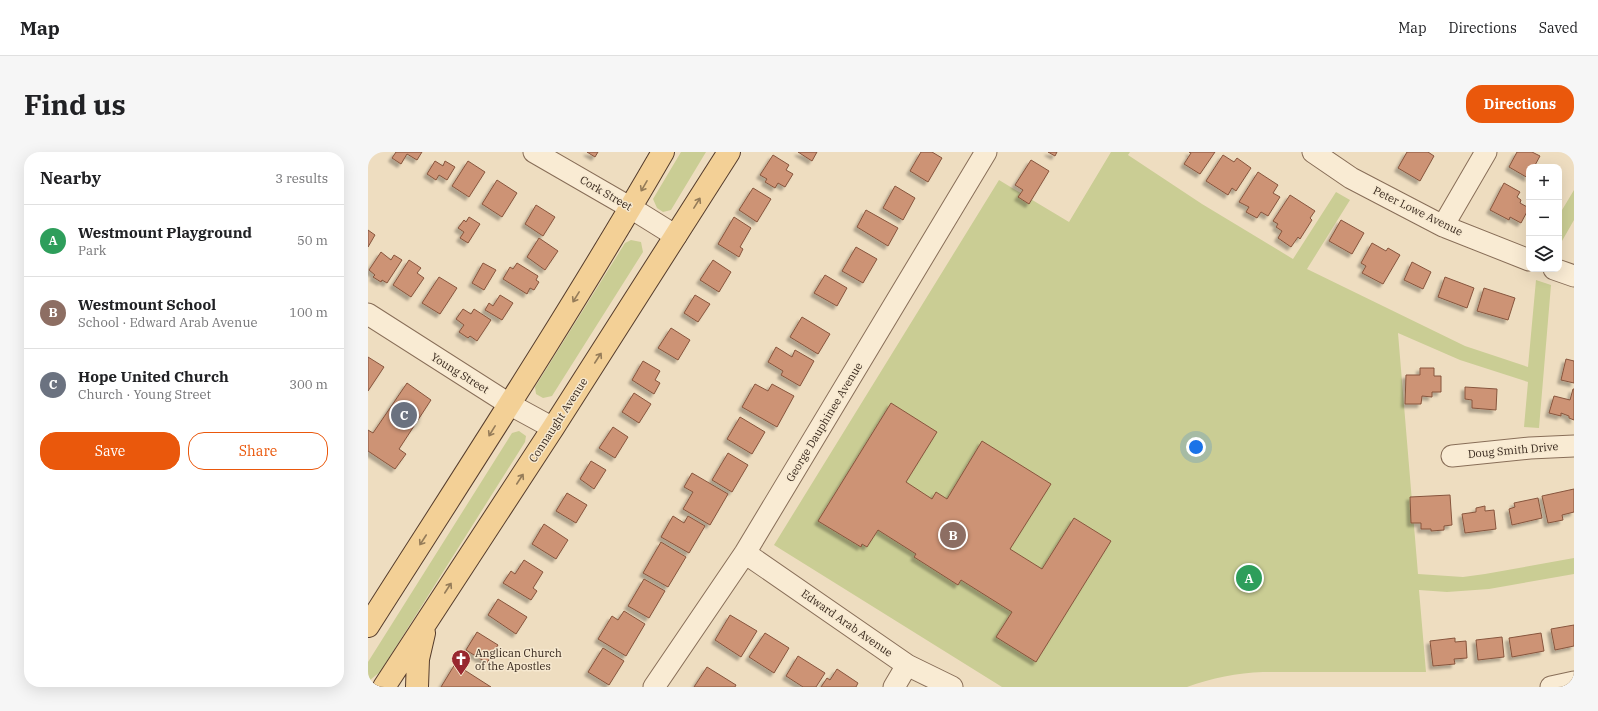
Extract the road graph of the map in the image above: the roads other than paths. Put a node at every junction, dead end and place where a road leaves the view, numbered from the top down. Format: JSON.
{"nodes":[{"id":1,"x":534,"y":152,"type":"edge"},
{"id":2,"x":663,"y":152,"type":"edge"},
{"id":3,"x":729,"y":152,"type":"edge"},
{"id":4,"x":986,"y":152,"type":"edge"},
{"id":5,"x":1314,"y":152,"type":"edge"},
{"id":6,"x":1486,"y":152,"type":"edge"},
{"id":7,"x":631,"y":208,"type":"junction"},
{"id":8,"x":1444,"y":226,"type":"junction"},
{"id":9,"x":676,"y":236,"type":"junction"},
{"id":10,"x":1526,"y":259,"type":"edge"},
{"id":11,"x":1562,"y":272,"type":"edge"},
{"id":12,"x":1574,"y":276,"type":"edge"},
{"id":13,"x":368,"y":314,"type":"edge"},
{"id":14,"x":509,"y":404,"type":"junction"},
{"id":15,"x":553,"y":428,"type":"junction"},
{"id":16,"x":1574,"y":446,"type":"edge"},
{"id":17,"x":1452,"y":456,"type":"dead end"},
{"id":18,"x":745,"y":553,"type":"junction"},
{"id":19,"x":427,"y":620,"type":"junction"},
{"id":20,"x":368,"y":626,"type":"edge"},
{"id":21,"x":907,"y":664,"type":"junction"},
{"id":22,"x":1574,"y":682,"type":"edge"},
{"id":23,"x":384,"y":687,"type":"edge"},
{"id":24,"x":417,"y":687,"type":"edge"},
{"id":25,"x":654,"y":687,"type":"edge"},
{"id":26,"x":894,"y":687,"type":"edge"},
{"id":27,"x":952,"y":687,"type":"edge"},
{"id":28,"x":1551,"y":687,"type":"edge"}],
"edges":[{"from":1,"to":7,"type":"street","name":"Cork Street"},
{"from":2,"to":7,"type":"main road","one_way":true},
{"from":9,"to":3,"type":"main road","name":"Connaught Avenue","one_way":true},
{"from":4,"to":18,"type":"street","name":"George Dauphinee Avenue"},
{"from":5,"to":8,"type":"street","name":"Peter Lowe Avenue"},
{"from":6,"to":8,"type":"street"},
{"from":7,"to":9,"type":"street","name":"Cork Street"},
{"from":7,"to":14,"type":"main road","one_way":true},
{"from":8,"to":10,"type":"street","name":"Peter Lowe Avenue"},
{"from":15,"to":9,"type":"main road","name":"Connaught Avenue","one_way":true},
{"from":11,"to":12,"type":"street"},
{"from":13,"to":14,"type":"street","name":"Young Street"},
{"from":14,"to":15,"type":"street","name":"Young Street"},
{"from":14,"to":20,"type":"main road","one_way":true},
{"from":19,"to":15,"type":"main road","name":"Connaught Avenue","one_way":true},
{"from":16,"to":17,"type":"street","name":"Doug Smith Drive"},
{"from":18,"to":21,"type":"street","name":"Edward Arab Avenue"},
{"from":18,"to":25,"type":"street","name":"George Dauphinee Avenue"},
{"from":19,"to":23,"type":"main road","name":"Connaught Avenue"},
{"from":19,"to":24,"type":"main road"},
{"from":21,"to":26,"type":"street"},
{"from":21,"to":27,"type":"street","name":"Edward Arab Avenue"},
{"from":22,"to":28,"type":"street"}]}
